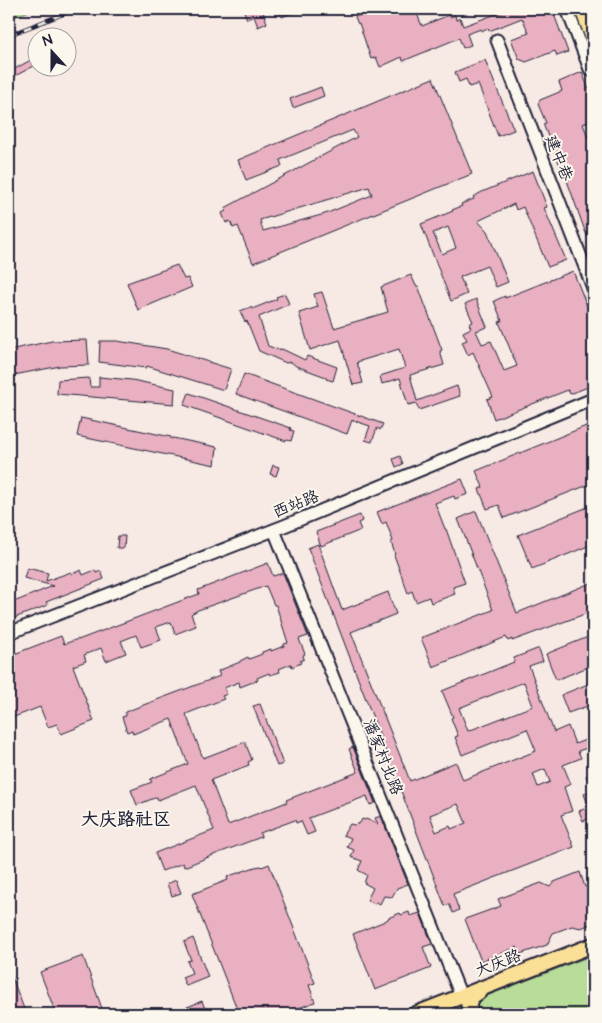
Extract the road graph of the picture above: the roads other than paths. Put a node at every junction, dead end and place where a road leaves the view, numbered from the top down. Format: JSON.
{"nodes":[{"id":1,"x":567,"y":9,"type":"edge"},
{"id":2,"x":582,"y":9,"type":"edge"},
{"id":3,"x":593,"y":38,"type":"edge"},
{"id":4,"x":497,"y":40,"type":"dead end"},
{"id":5,"x":593,"y":71,"type":"edge"},
{"id":6,"x":593,"y":288,"type":"edge"},
{"id":7,"x":593,"y":399,"type":"edge"},
{"id":8,"x":274,"y":530,"type":"junction"},
{"id":9,"x":9,"y":633,"type":"edge"},
{"id":10,"x":593,"y":945,"type":"edge"},
{"id":11,"x":486,"y":987,"type":"junction"},
{"id":12,"x":461,"y":996,"type":"junction"},
{"id":13,"x":446,"y":1002,"type":"junction"},
{"id":14,"x":416,"y":1014,"type":"edge"},
{"id":15,"x":462,"y":1014,"type":"edge"},
{"id":16,"x":471,"y":1014,"type":"edge"}],
"edges":[{"from":1,"to":5,"type":"street"},
{"from":2,"to":3,"type":"main road"},
{"from":4,"to":6,"type":"street","name":"建中巷"},
{"from":7,"to":8,"type":"street","name":"西站路"},
{"from":8,"to":9,"type":"street","name":"西站路"},
{"from":8,"to":12,"type":"street","name":"潘家村北路"},
{"from":10,"to":11,"type":"main road","name":"大庆路"},
{"from":11,"to":12,"type":"main road","name":"大庆路"},
{"from":11,"to":16,"type":"main road"},
{"from":12,"to":13,"type":"main road","name":"大庆路"},
{"from":13,"to":14,"type":"main road","name":"大庆路"},
{"from":13,"to":15,"type":"main road"}]}
